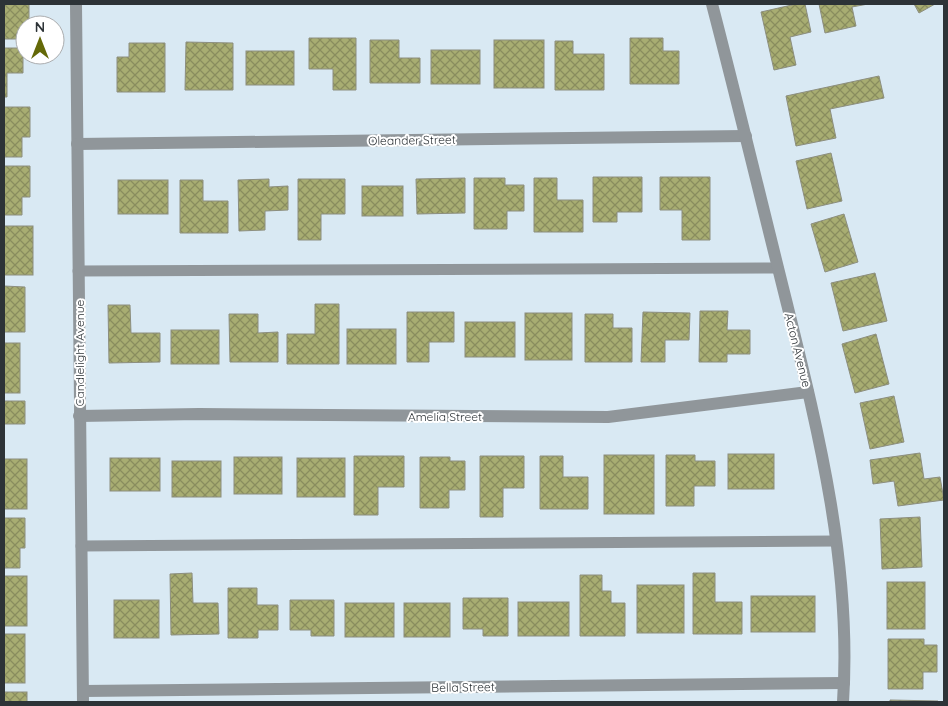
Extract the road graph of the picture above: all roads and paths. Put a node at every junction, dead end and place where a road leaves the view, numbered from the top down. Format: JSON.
{"nodes":[{"id":1,"x":76,"y":4,"type":"edge"},
{"id":2,"x":712,"y":4,"type":"edge"},
{"id":3,"x":746,"y":136,"type":"junction"},
{"id":4,"x":77,"y":144,"type":"junction"},
{"id":5,"x":778,"y":268,"type":"junction"},
{"id":6,"x":78,"y":271,"type":"junction"},
{"id":7,"x":808,"y":392,"type":"junction"},
{"id":8,"x":79,"y":416,"type":"junction"},
{"id":9,"x":836,"y":541,"type":"junction"},
{"id":10,"x":81,"y":546,"type":"junction"},
{"id":11,"x":844,"y":683,"type":"junction"},
{"id":12,"x":83,"y":697,"type":"edge"},
{"id":13,"x":842,"y":702,"type":"edge"}],
"edges":[{"from":1,"to":4,"type":"street","name":"Candlelight Avenue"},
{"from":2,"to":3,"type":"street","name":"Acton Avenue"},
{"from":3,"to":4,"type":"street","name":"Oleander Street"},
{"from":3,"to":5,"type":"street","name":"Acton Avenue"},
{"from":4,"to":6,"type":"street","name":"Candlelight Avenue"},
{"from":5,"to":6,"type":"lane"},
{"from":5,"to":7,"type":"street","name":"Acton Avenue"},
{"from":6,"to":8,"type":"street","name":"Candlelight Avenue"},
{"from":7,"to":8,"type":"street","name":"Amelia Street"},
{"from":7,"to":9,"type":"street","name":"Acton Avenue"},
{"from":8,"to":10,"type":"street","name":"Candlelight Avenue"},
{"from":9,"to":10,"type":"lane"},
{"from":9,"to":11,"type":"street","name":"Acton Avenue"},
{"from":10,"to":12,"type":"street","name":"Candlelight Avenue"},
{"from":11,"to":12,"type":"street","name":"Bella Street"},
{"from":11,"to":13,"type":"street","name":"Acton Avenue"}]}
